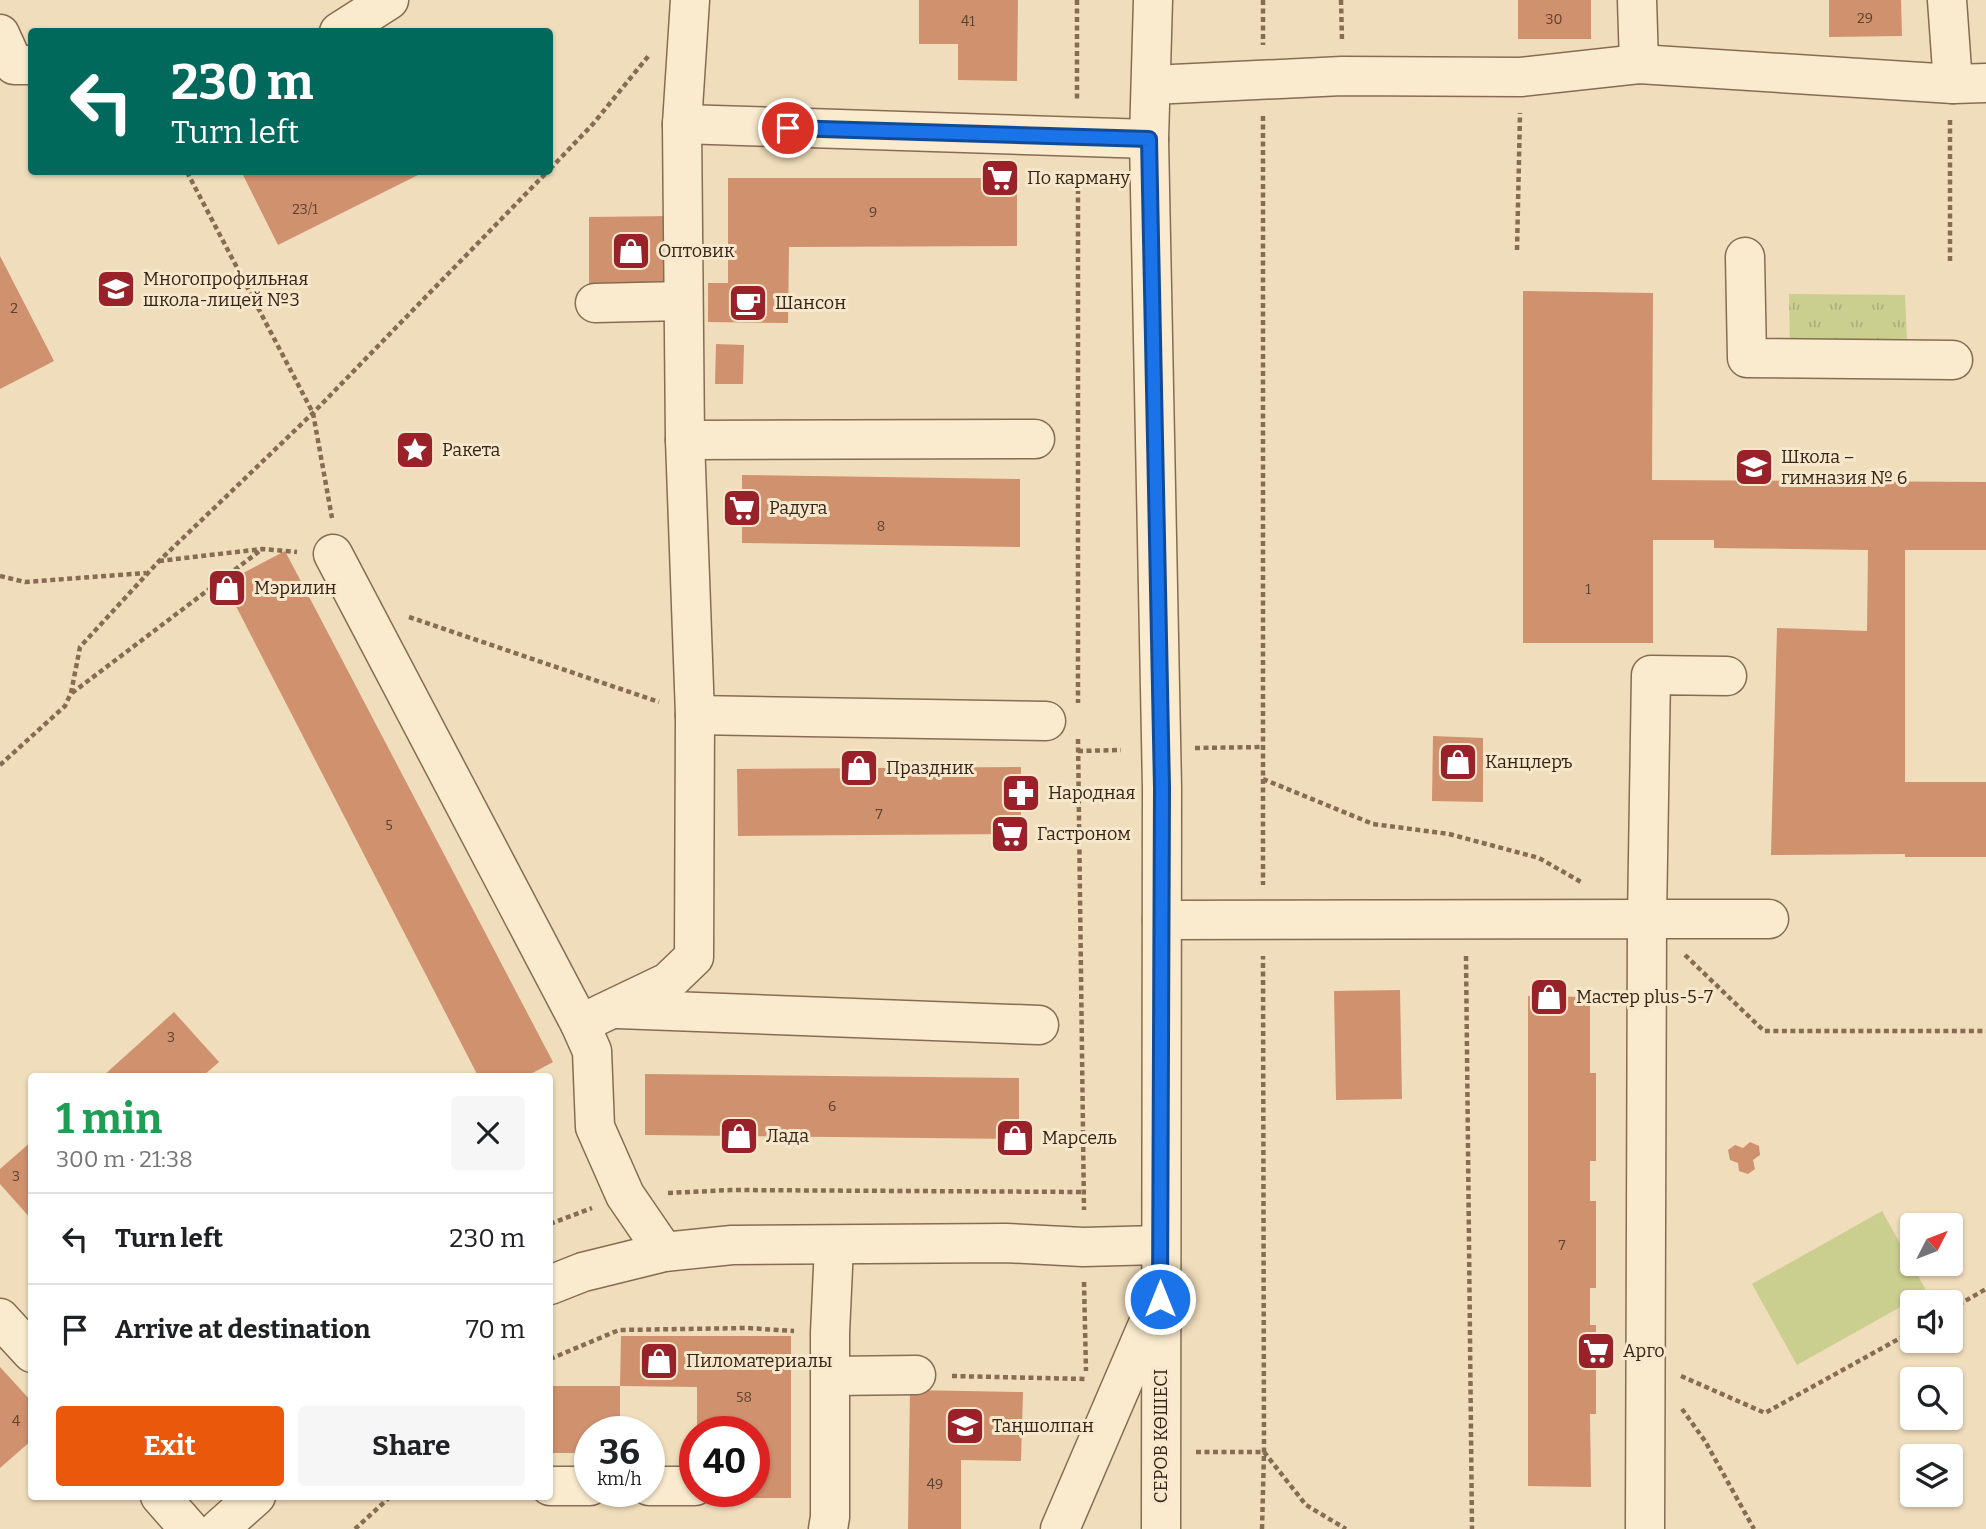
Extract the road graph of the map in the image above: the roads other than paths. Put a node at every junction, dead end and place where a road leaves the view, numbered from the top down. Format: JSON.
{"nodes":[{"id":1,"x":390,"y":0,"type":"edge"},
{"id":2,"x":690,"y":0,"type":"edge"},
{"id":3,"x":1153,"y":0,"type":"edge"},
{"id":4,"x":1637,"y":0,"type":"edge"},
{"id":5,"x":1947,"y":0,"type":"edge"},
{"id":6,"x":345,"y":28,"type":"edge"},
{"id":7,"x":0,"y":34,"type":"edge"},
{"id":8,"x":1639,"y":64,"type":"junction"},
{"id":9,"x":28,"y":65,"type":"edge"},
{"id":10,"x":1970,"y":84,"type":"edge"},
{"id":11,"x":1152,"y":85,"type":"junction"},
{"id":12,"x":682,"y":124,"type":"junction"},
{"id":13,"x":1149,"y":139,"type":"junction"},
{"id":14,"x":1745,"y":257,"type":"dead end"},
{"id":15,"x":683,"y":301,"type":"junction"},
{"id":16,"x":595,"y":303,"type":"dead end"},
{"id":17,"x":1953,"y":360,"type":"dead end"},
{"id":18,"x":1035,"y":439,"type":"dead end"},
{"id":19,"x":685,"y":440,"type":"junction"},
{"id":20,"x":333,"y":554,"type":"road end"},
{"id":21,"x":1727,"y":676,"type":"dead end"},
{"id":22,"x":695,"y":715,"type":"junction"},
{"id":23,"x":1067,"y":720,"type":"road end"},
{"id":24,"x":1647,"y":919,"type":"junction"},
{"id":25,"x":1769,"y":919,"type":"dead end"},
{"id":26,"x":1162,"y":920,"type":"junction"},
{"id":27,"x":597,"y":1017,"type":"junction"},
{"id":28,"x":1039,"y":1024,"type":"dead end"},
{"id":29,"x":1160,"y":1245,"type":"junction"},
{"id":30,"x":834,"y":1246,"type":"junction"},
{"id":31,"x":664,"y":1252,"type":"junction"},
{"id":32,"x":553,"y":1284,"type":"edge"},
{"id":33,"x":1160,"y":1299,"type":"junction"},
{"id":34,"x":0,"y":1318,"type":"edge"},
{"id":35,"x":28,"y":1349,"type":"edge"},
{"id":36,"x":916,"y":1375,"type":"road end"},
{"id":37,"x":831,"y":1376,"type":"junction"},
{"id":38,"x":553,"y":1486,"type":"edge"},
{"id":39,"x":574,"y":1486,"type":"edge"},
{"id":40,"x":163,"y":1500,"type":"edge"},
{"id":41,"x":252,"y":1500,"type":"edge"},
{"id":42,"x":190,"y":1529,"type":"edge"},
{"id":43,"x":219,"y":1529,"type":"edge"},
{"id":44,"x":828,"y":1529,"type":"edge"},
{"id":45,"x":1060,"y":1529,"type":"edge"},
{"id":46,"x":1161,"y":1529,"type":"edge"},
{"id":47,"x":1646,"y":1529,"type":"edge"}],
"edges":[{"from":1,"to":6,"type":"street"},
{"from":2,"to":12,"type":"street"},
{"from":3,"to":11,"type":"street","name":"СЕРОВ КӨШЕСІ"},
{"from":4,"to":8,"type":"street"},
{"from":5,"to":10,"type":"street"},
{"from":7,"to":9,"type":"street"},
{"from":8,"to":10,"type":"street"},
{"from":8,"to":11,"type":"street"},
{"from":11,"to":13,"type":"street","name":"СЕРОВ КӨШЕСІ"},
{"from":12,"to":13,"type":"street"},
{"from":12,"to":15,"type":"street"},
{"from":13,"to":26,"type":"street","name":"СЕРОВ КӨШЕСІ"},
{"from":14,"to":17,"type":"street"},
{"from":15,"to":16,"type":"street"},
{"from":15,"to":19,"type":"street"},
{"from":18,"to":19,"type":"street"},
{"from":19,"to":22,"type":"street"},
{"from":20,"to":27,"type":"street"},
{"from":21,"to":24,"type":"street"},
{"from":22,"to":23,"type":"street"},
{"from":22,"to":27,"type":"street"},
{"from":24,"to":25,"type":"street"},
{"from":24,"to":26,"type":"street"},
{"from":24,"to":47,"type":"street"},
{"from":26,"to":29,"type":"street","name":"СЕРОВ КӨШЕСІ"},
{"from":27,"to":28,"type":"street"},
{"from":27,"to":31,"type":"street"},
{"from":29,"to":30,"type":"street"},
{"from":29,"to":33,"type":"street","name":"СЕРОВ КӨШЕСІ"},
{"from":30,"to":31,"type":"street"},
{"from":30,"to":37,"type":"street"},
{"from":31,"to":32,"type":"street"},
{"from":33,"to":45,"type":"street"},
{"from":33,"to":46,"type":"street","name":"СЕРОВ КӨШЕСІ"},
{"from":34,"to":35,"type":"street"},
{"from":36,"to":37,"type":"street"},
{"from":37,"to":44,"type":"street"},
{"from":38,"to":39,"type":"street"},
{"from":40,"to":42,"type":"street"},
{"from":41,"to":43,"type":"street"}]}
